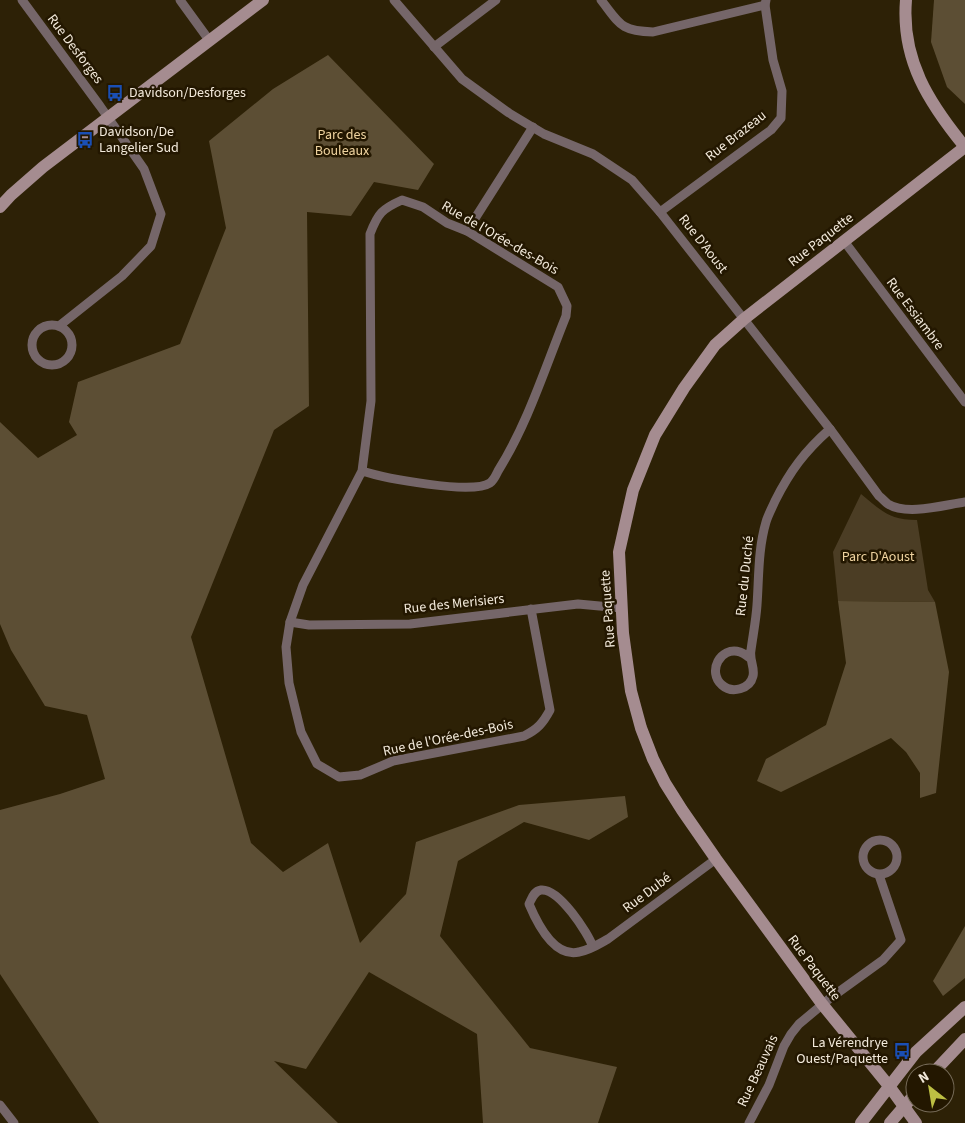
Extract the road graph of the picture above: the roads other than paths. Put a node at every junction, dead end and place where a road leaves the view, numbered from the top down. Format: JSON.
{"nodes":[{"id":1,"x":22,"y":0,"type":"edge"},
{"id":2,"x":180,"y":0,"type":"edge"},
{"id":3,"x":263,"y":0,"type":"edge"},
{"id":4,"x":394,"y":0,"type":"edge"},
{"id":5,"x":496,"y":0,"type":"edge"},
{"id":6,"x":601,"y":0,"type":"edge"},
{"id":7,"x":906,"y":0,"type":"edge"},
{"id":8,"x":765,"y":2,"type":"edge"},
{"id":9,"x":209,"y":40,"type":"junction"},
{"id":10,"x":434,"y":47,"type":"junction"},
{"id":11,"x":109,"y":118,"type":"junction"},
{"id":12,"x":533,"y":127,"type":"junction"},
{"id":13,"x":965,"y":147,"type":"edge"},
{"id":14,"x":0,"y":207,"type":"edge"},
{"id":15,"x":660,"y":212,"type":"junction"},
{"id":16,"x":467,"y":231,"type":"junction"},
{"id":17,"x":844,"y":241,"type":"junction"},
{"id":18,"x":744,"y":319,"type":"junction"},
{"id":19,"x":59,"y":326,"type":"junction"},
{"id":20,"x":965,"y":402,"type":"edge"},
{"id":21,"x":830,"y":429,"type":"junction"},
{"id":22,"x":362,"y":471,"type":"junction"},
{"id":23,"x":965,"y":502,"type":"edge"},
{"id":24,"x":621,"y":608,"type":"junction"},
{"id":25,"x":531,"y":609,"type":"junction"},
{"id":26,"x":290,"y":622,"type":"junction"},
{"id":27,"x":750,"y":658,"type":"junction"},
{"id":28,"x":716,"y":859,"type":"junction"},
{"id":29,"x":878,"y":875,"type":"dead end"},
{"id":30,"x":593,"y":947,"type":"junction"},
{"id":31,"x":822,"y":1004,"type":"junction"},
{"id":32,"x":965,"y":1008,"type":"edge"},
{"id":33,"x":965,"y":1040,"type":"edge"},
{"id":34,"x":943,"y":1063,"type":"edge"},
{"id":35,"x":889,"y":1086,"type":"junction"},
{"id":36,"x":0,"y":1105,"type":"edge"},
{"id":37,"x":904,"y":1107,"type":"junction"},
{"id":38,"x":14,"y":1123,"type":"edge"},
{"id":39,"x":749,"y":1123,"type":"edge"},
{"id":40,"x":861,"y":1123,"type":"edge"},
{"id":41,"x":890,"y":1123,"type":"edge"},
{"id":42,"x":916,"y":1123,"type":"edge"}],
"edges":[{"from":1,"to":11,"type":"street","name":"Rue Desforges"},
{"from":2,"to":9,"type":"street"},
{"from":3,"to":9,"type":"street"},
{"from":4,"to":10,"type":"street","name":"Rue D'Aoust"},
{"from":5,"to":10,"type":"street"},
{"from":6,"to":8,"type":"street"},
{"from":7,"to":13,"type":"street"},
{"from":8,"to":15,"type":"street","name":"Rue Brazeau"},
{"from":9,"to":11,"type":"street"},
{"from":10,"to":12,"type":"street","name":"Rue D'Aoust"},
{"from":11,"to":14,"type":"street"},
{"from":11,"to":19,"type":"street","name":"Rue Desforges"},
{"from":12,"to":15,"type":"street","name":"Rue D'Aoust"},
{"from":12,"to":16,"type":"street"},
{"from":13,"to":17,"type":"street","name":"Rue Paquette"},
{"from":15,"to":18,"type":"street","name":"Rue D'Aoust"},
{"from":16,"to":22,"type":"street","name":"Rue de l'Orée-des-Bois"},
{"from":16,"to":22,"type":"street","name":"Rue de l'Orée-des-Bois"},
{"from":17,"to":18,"type":"street","name":"Rue Paquette"},
{"from":17,"to":20,"type":"street","name":"Rue Essiambre"},
{"from":18,"to":21,"type":"street","name":"Rue D'Aoust"},
{"from":18,"to":24,"type":"street","name":"Rue Paquette"},
{"from":19,"to":19,"type":"street","name":"Rue Desforges"},
{"from":21,"to":23,"type":"street","name":"Rue D'Aoust"},
{"from":21,"to":27,"type":"street","name":"Rue du Duché"},
{"from":22,"to":26,"type":"street","name":"Rue de l'Orée-des-Bois"},
{"from":24,"to":25,"type":"street","name":"Rue des Merisiers"},
{"from":24,"to":28,"type":"street","name":"Rue Paquette"},
{"from":25,"to":26,"type":"street","name":"Rue des Merisiers"},
{"from":25,"to":26,"type":"street","name":"Rue de l'Orée-des-Bois"},
{"from":27,"to":27,"type":"street","name":"Rue du Duché"},
{"from":28,"to":30,"type":"street","name":"Rue Dubé"},
{"from":28,"to":31,"type":"street","name":"Rue Paquette"},
{"from":29,"to":31,"type":"street","name":"Rue Beauvais"},
{"from":30,"to":30,"type":"street","name":"Rue Dubé"},
{"from":31,"to":35,"type":"street","name":"Rue Paquette"},
{"from":31,"to":39,"type":"street","name":"Rue Beauvais"},
{"from":32,"to":35,"type":"street"},
{"from":33,"to":34,"type":"street"},
{"from":35,"to":37,"type":"street","name":"Rue Paquette"},
{"from":35,"to":40,"type":"street"},
{"from":36,"to":38,"type":"street"},
{"from":37,"to":41,"type":"street"},
{"from":37,"to":42,"type":"street","name":"Rue Paquette"}]}
